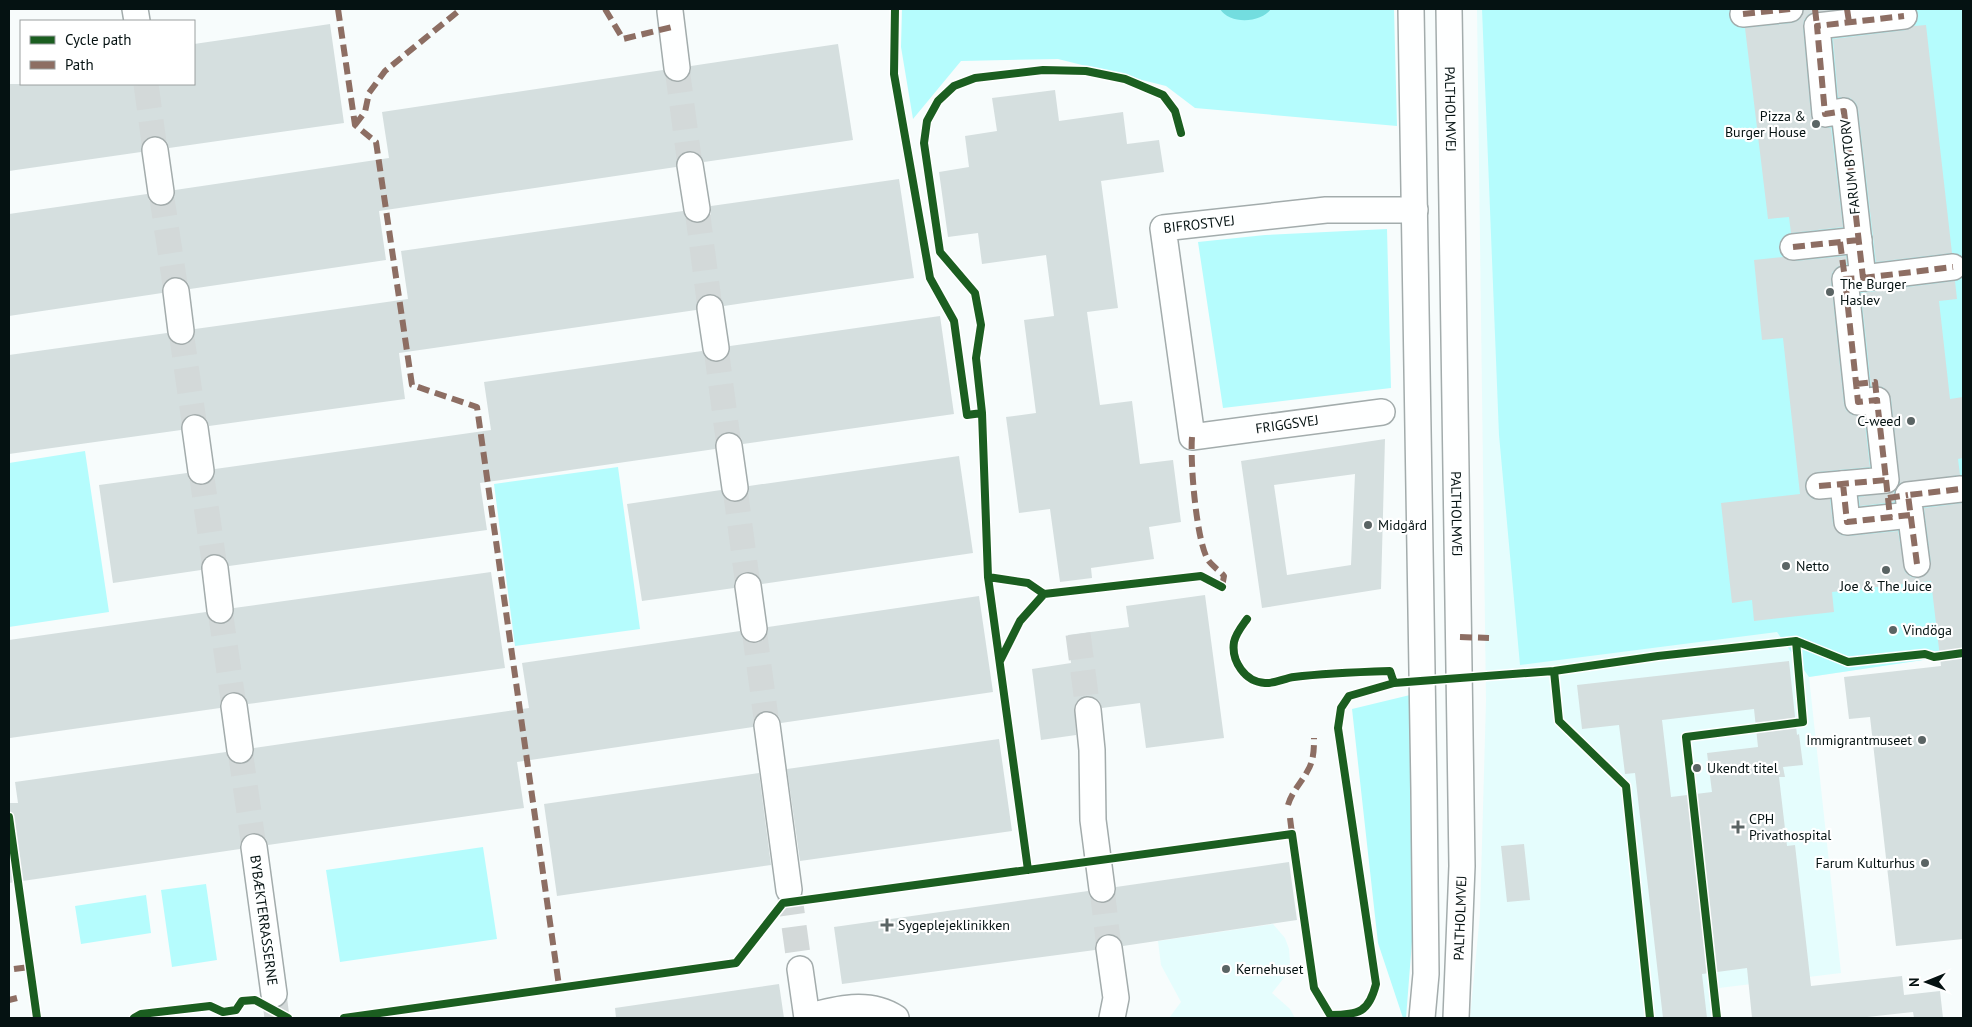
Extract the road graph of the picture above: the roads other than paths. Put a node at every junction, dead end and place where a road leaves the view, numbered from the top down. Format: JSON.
{"nodes":[{"id":1,"x":1410,"y":9,"type":"edge"},
{"id":2,"x":1448,"y":9,"type":"edge"},
{"id":3,"x":1790,"y":9,"type":"edge"},
{"id":4,"x":670,"y":11,"type":"dead end"},
{"id":5,"x":1744,"y":14,"type":"dead end"},
{"id":6,"x":1848,"y":16,"type":"edge"},
{"id":7,"x":1904,"y":16,"type":"dead end"},
{"id":8,"x":1816,"y":17,"type":"edge"},
{"id":9,"x":677,"y":68,"type":"tunnel mouth"},
{"id":10,"x":155,"y":150,"type":"tunnel mouth"},
{"id":11,"x":690,"y":164,"type":"tunnel mouth"},
{"id":12,"x":161,"y":192,"type":"tunnel mouth"},
{"id":13,"x":697,"y":208,"type":"tunnel mouth"},
{"id":14,"x":1415,"y":210,"type":"junction"},
{"id":15,"x":1849,"y":241,"type":"junction"},
{"id":16,"x":1793,"y":247,"type":"dead end"},
{"id":17,"x":1953,"y":267,"type":"dead end"},
{"id":18,"x":1854,"y":279,"type":"junction"},
{"id":19,"x":176,"y":291,"type":"tunnel mouth"},
{"id":20,"x":710,"y":308,"type":"tunnel mouth"},
{"id":21,"x":181,"y":331,"type":"tunnel mouth"},
{"id":22,"x":716,"y":348,"type":"tunnel mouth"},
{"id":23,"x":1382,"y":412,"type":"dead end"},
{"id":24,"x":195,"y":428,"type":"tunnel mouth"},
{"id":25,"x":1192,"y":437,"type":"joint"},
{"id":26,"x":729,"y":446,"type":"tunnel mouth"},
{"id":27,"x":201,"y":471,"type":"tunnel mouth"},
{"id":28,"x":735,"y":488,"type":"tunnel mouth"},
{"id":29,"x":1961,"y":489,"type":"dead end"},
{"id":30,"x":1897,"y":501,"type":"junction"},
{"id":31,"x":1917,"y":564,"type":"dead end"},
{"id":32,"x":215,"y":568,"type":"tunnel mouth"},
{"id":33,"x":748,"y":586,"type":"tunnel mouth"},
{"id":34,"x":220,"y":610,"type":"tunnel mouth"},
{"id":35,"x":754,"y":629,"type":"tunnel mouth"},
{"id":36,"x":234,"y":706,"type":"tunnel mouth"},
{"id":37,"x":1088,"y":710,"type":"tunnel mouth"},
{"id":38,"x":767,"y":725,"type":"tunnel mouth"},
{"id":39,"x":240,"y":750,"type":"tunnel mouth"},
{"id":40,"x":254,"y":847,"type":"tunnel mouth"},
{"id":41,"x":1102,"y":889,"type":"tunnel mouth"},
{"id":42,"x":790,"y":890,"type":"tunnel mouth"},
{"id":43,"x":1109,"y":948,"type":"tunnel mouth"},
{"id":44,"x":800,"y":969,"type":"tunnel mouth"},
{"id":45,"x":274,"y":994,"type":"tunnel mouth"},
{"id":46,"x":807,"y":1018,"type":"edge"},
{"id":47,"x":896,"y":1018,"type":"edge"},
{"id":48,"x":1112,"y":1018,"type":"edge"},
{"id":49,"x":1422,"y":1018,"type":"edge"},
{"id":50,"x":1456,"y":1018,"type":"edge"}],
"edges":[{"from":1,"to":14,"type":"street"},
{"from":2,"to":50,"type":"street","name":"PALTHOLMVEJ"},
{"from":3,"to":5,"type":"street"},
{"from":4,"to":9,"type":"street"},
{"from":6,"to":7,"type":"street","name":"FARUM BYTORV"},
{"from":6,"to":8,"type":"street","name":"FARUM BYTORV"},
{"from":8,"to":15,"type":"street","name":"FARUM BYTORV"},
{"from":10,"to":12,"type":"street"},
{"from":11,"to":13,"type":"street"},
{"from":14,"to":25,"type":"street","name":"BIFROSTVEJ"},
{"from":14,"to":49,"type":"street"},
{"from":15,"to":16,"type":"street"},
{"from":15,"to":18,"type":"street","name":"FARUM BYTORV"},
{"from":17,"to":18,"type":"street"},
{"from":18,"to":30,"type":"street","name":"FARUM BYTORV"},
{"from":19,"to":21,"type":"street"},
{"from":20,"to":22,"type":"street"},
{"from":23,"to":25,"type":"street","name":"FRIGGSVEJ"},
{"from":24,"to":27,"type":"street"},
{"from":26,"to":28,"type":"street"},
{"from":29,"to":30,"type":"street"},
{"from":30,"to":30,"type":"street"},
{"from":30,"to":31,"type":"street","name":"FARUM BYTORV"},
{"from":32,"to":34,"type":"street"},
{"from":33,"to":35,"type":"street"},
{"from":36,"to":39,"type":"street"},
{"from":37,"to":41,"type":"street"},
{"from":38,"to":42,"type":"street"},
{"from":40,"to":45,"type":"street","name":"BYBÆKTERRASSERNE"},
{"from":43,"to":48,"type":"street"},
{"from":44,"to":46,"type":"street"},
{"from":46,"to":47,"type":"street"}]}
